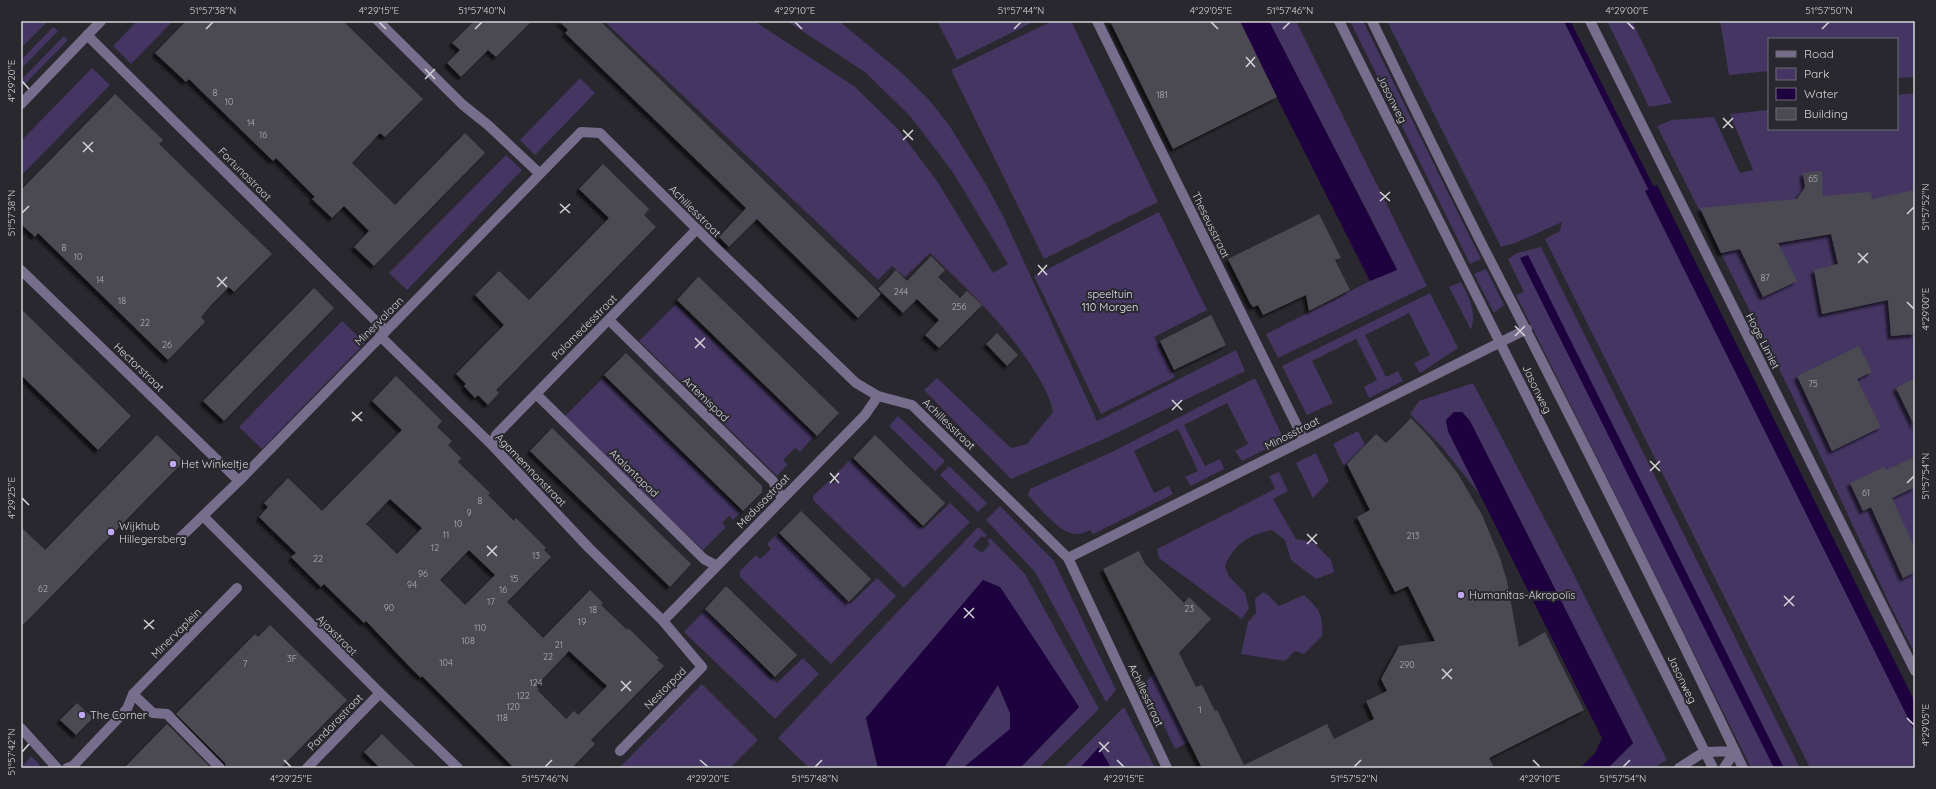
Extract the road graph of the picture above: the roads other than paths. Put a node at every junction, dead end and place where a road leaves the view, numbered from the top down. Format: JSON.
{"nodes":[{"id":1,"x":101,"y":21,"type":"edge"},
{"id":2,"x":378,"y":21,"type":"edge"},
{"id":3,"x":1097,"y":21,"type":"edge"},
{"id":4,"x":1339,"y":21,"type":"edge"},
{"id":5,"x":1372,"y":21,"type":"edge"},
{"id":6,"x":1590,"y":21,"type":"edge"},
{"id":7,"x":87,"y":35,"type":"junction"},
{"id":8,"x":21,"y":104,"type":"edge"},
{"id":9,"x":600,"y":132,"type":"joint"},
{"id":10,"x":540,"y":174,"type":"junction"},
{"id":11,"x":697,"y":229,"type":"junction"},
{"id":12,"x":21,"y":270,"type":"edge"},
{"id":13,"x":609,"y":320,"type":"junction"},
{"id":14,"x":1527,"y":329,"type":"junction"},
{"id":15,"x":383,"y":334,"type":"junction"},
{"id":16,"x":1501,"y":342,"type":"junction"},
{"id":17,"x":536,"y":394,"type":"junction"},
{"id":18,"x":878,"y":396,"type":"junction"},
{"id":19,"x":1304,"y":440,"type":"junction"},
{"id":20,"x":492,"y":445,"type":"junction"},
{"id":21,"x":239,"y":481,"type":"junction"},
{"id":22,"x":782,"y":499,"type":"junction"},
{"id":23,"x":203,"y":516,"type":"junction"},
{"id":24,"x":180,"y":538,"type":"dead end"},
{"id":25,"x":1068,"y":558,"type":"junction"},
{"id":26,"x":717,"y":566,"type":"junction"},
{"id":27,"x":236,"y":588,"type":"dead end"},
{"id":28,"x":663,"y":621,"type":"junction"},
{"id":29,"x":1915,"y":671,"type":"edge"},
{"id":30,"x":380,"y":693,"type":"junction"},
{"id":31,"x":133,"y":694,"type":"junction"},
{"id":32,"x":21,"y":728,"type":"edge"},
{"id":33,"x":620,"y":751,"type":"dead end"},
{"id":34,"x":1735,"y":751,"type":"junction"},
{"id":35,"x":1704,"y":752,"type":"junction"},
{"id":36,"x":57,"y":768,"type":"edge"},
{"id":37,"x":67,"y":768,"type":"edge"},
{"id":38,"x":220,"y":768,"type":"edge"},
{"id":39,"x":307,"y":768,"type":"edge"},
{"id":40,"x":458,"y":768,"type":"edge"},
{"id":41,"x":1167,"y":768,"type":"edge"},
{"id":42,"x":1679,"y":768,"type":"edge"},
{"id":43,"x":1713,"y":768,"type":"edge"},
{"id":44,"x":1724,"y":768,"type":"edge"},
{"id":45,"x":1743,"y":768,"type":"edge"}],
"edges":[{"from":1,"to":7,"type":"street"},
{"from":2,"to":10,"type":"street"},
{"from":3,"to":19,"type":"street","name":"Theseusstraat"},
{"from":4,"to":16,"type":"street","name":"Jasonweg"},
{"from":5,"to":14,"type":"street","name":"Jasonweg"},
{"from":6,"to":29,"type":"street","name":"Hoge Limiet"},
{"from":7,"to":8,"type":"street"},
{"from":7,"to":15,"type":"street","name":"Fortunastraat"},
{"from":9,"to":10,"type":"street","name":"Minervalaan"},
{"from":9,"to":11,"type":"street","name":"Achillesstraat"},
{"from":10,"to":15,"type":"street","name":"Minervalaan"},
{"from":11,"to":13,"type":"street","name":"Palamedesstraat"},
{"from":11,"to":18,"type":"street","name":"Achillesstraat"},
{"from":12,"to":21,"type":"street","name":"Hectorstraat"},
{"from":13,"to":17,"type":"street","name":"Palamedesstraat"},
{"from":13,"to":22,"type":"street","name":"Artemispad"},
{"from":14,"to":16,"type":"street","name":"Minosstraat"},
{"from":14,"to":34,"type":"street","name":"Jasonweg"},
{"from":15,"to":20,"type":"street","name":"Agamemnonstraat"},
{"from":15,"to":21,"type":"street","name":"Minervalaan"},
{"from":16,"to":19,"type":"street","name":"Minosstraat"},
{"from":16,"to":35,"type":"street","name":"Jasonweg"},
{"from":17,"to":20,"type":"street","name":"Palamedesstraat"},
{"from":17,"to":26,"type":"street","name":"Atalantapad"},
{"from":18,"to":22,"type":"street","name":"Medusastraat"},
{"from":18,"to":25,"type":"street","name":"Achillesstraat"},
{"from":19,"to":25,"type":"street","name":"Minosstraat"},
{"from":20,"to":28,"type":"street","name":"Agamemnonstraat"},
{"from":21,"to":23,"type":"street","name":"Minervalaan"},
{"from":22,"to":26,"type":"street","name":"Medusastraat"},
{"from":23,"to":24,"type":"street","name":"Minervalaan"},
{"from":23,"to":30,"type":"street","name":"Ajaxstraat"},
{"from":25,"to":41,"type":"street","name":"Achillesstraat"},
{"from":26,"to":28,"type":"street","name":"Medusastraat"},
{"from":27,"to":31,"type":"street","name":"Minervaplein"},
{"from":28,"to":33,"type":"street","name":"Nestorpad"},
{"from":30,"to":39,"type":"street","name":"Pandorastraat"},
{"from":30,"to":40,"type":"street","name":"Ajaxstraat"},
{"from":31,"to":37,"type":"street","name":"Minervaplein"},
{"from":31,"to":38,"type":"street"},
{"from":32,"to":36,"type":"street"},
{"from":34,"to":35,"type":"street"},
{"from":34,"to":44,"type":"street"},
{"from":34,"to":45,"type":"street","name":"Jasonweg"},
{"from":35,"to":42,"type":"street"},
{"from":35,"to":43,"type":"street","name":"Jasonweg"}]}
